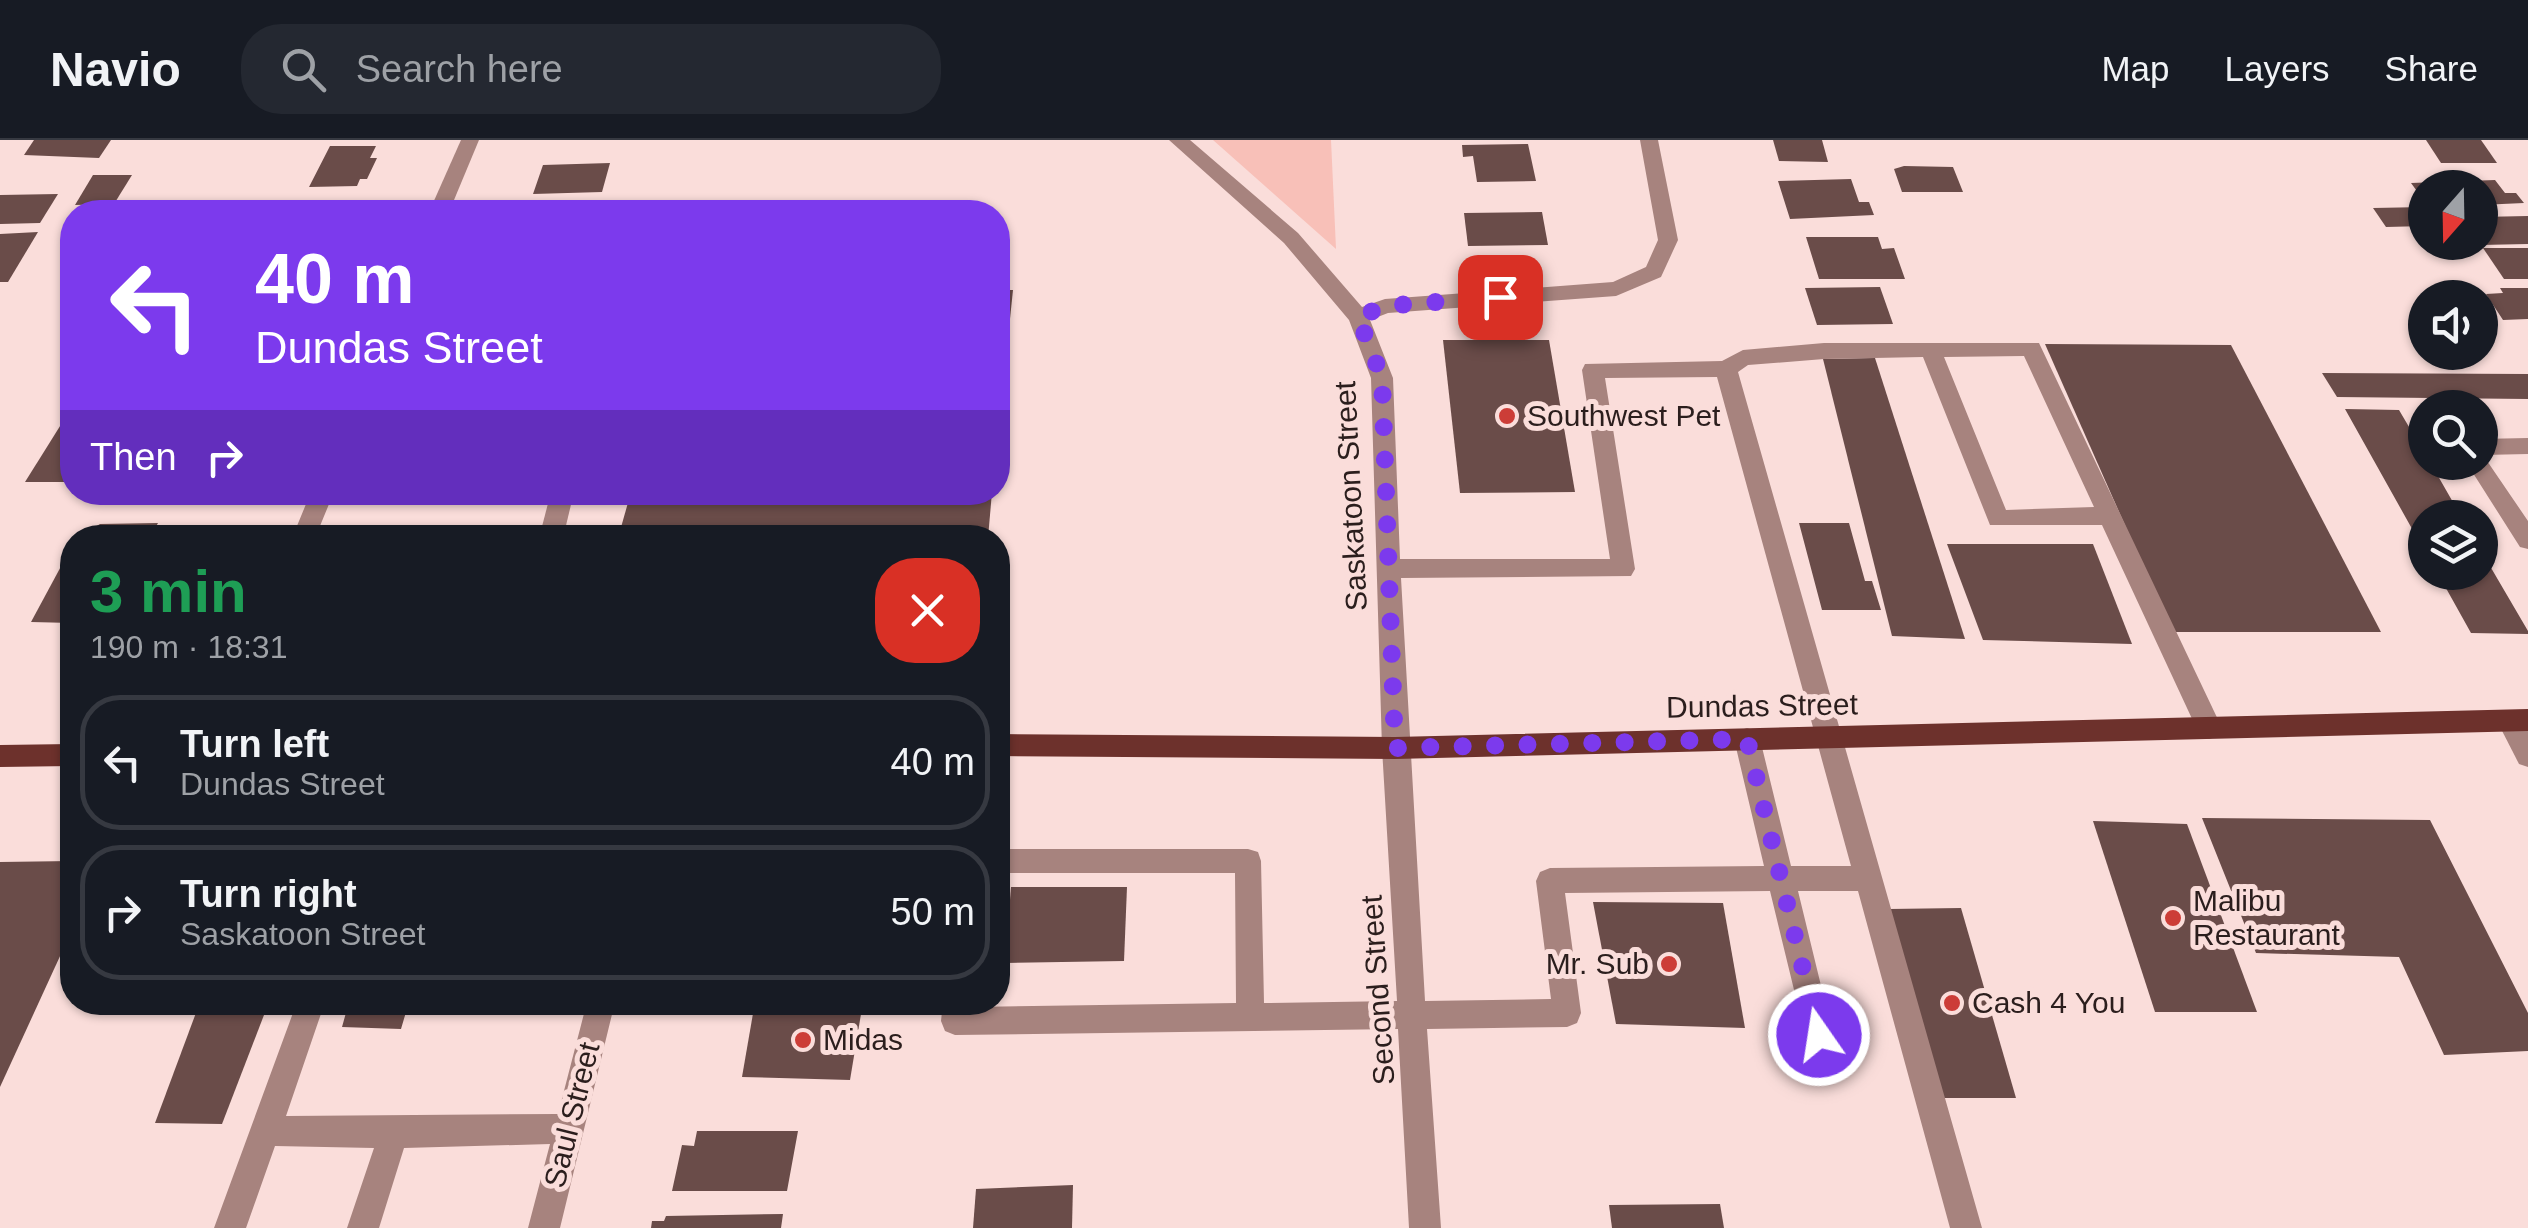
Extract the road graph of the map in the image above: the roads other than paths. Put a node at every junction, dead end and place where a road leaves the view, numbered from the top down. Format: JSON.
{"nodes":[{"id":1,"x":470,"y":140,"type":"edge"},
{"id":2,"x":1178,"y":140,"type":"edge"},
{"id":3,"x":1649,"y":140,"type":"edge"},
{"id":4,"x":445,"y":200,"type":"edge"},
{"id":5,"x":1358,"y":317,"type":"junction"},
{"id":6,"x":1931,"y":350,"type":"junction"},
{"id":7,"x":1726,"y":369,"type":"junction"},
{"id":8,"x":2528,"y":446,"type":"edge"},
{"id":9,"x":2498,"y":447,"type":"edge"},
{"id":10,"x":2488,"y":480,"type":"edge"},
{"id":11,"x":2109,"y":516,"type":"junction"},
{"id":12,"x":2528,"y":540,"type":"edge"},
{"id":13,"x":1389,"y":568,"type":"junction"},
{"id":14,"x":2519,"y":720,"type":"edge"},
{"id":15,"x":2208,"y":728,"type":"junction"},
{"id":16,"x":1831,"y":737,"type":"junction"},
{"id":17,"x":1747,"y":739,"type":"junction"},
{"id":18,"x":1010,"y":745,"type":"edge"},
{"id":19,"x":1395,"y":748,"type":"junction"},
{"id":20,"x":60,"y":754,"type":"edge"},
{"id":21,"x":0,"y":756,"type":"edge"},
{"id":22,"x":2528,"y":756,"type":"edge"},
{"id":23,"x":1010,"y":861,"type":"edge"},
{"id":24,"x":1865,"y":878,"type":"junction"},
{"id":25,"x":1782,"y":879,"type":"junction"},
{"id":26,"x":306,"y":1015,"type":"edge"},
{"id":27,"x":597,"y":1015,"type":"edge"},
{"id":28,"x":956,"y":1015,"type":"edge"},
{"id":29,"x":1412,"y":1015,"type":"junction"},
{"id":30,"x":1250,"y":1016,"type":"junction"},
{"id":31,"x":1819,"y":1035,"type":"dead end"},
{"id":32,"x":569,"y":1129,"type":"junction"},
{"id":33,"x":266,"y":1131,"type":"junction"},
{"id":34,"x":394,"y":1133,"type":"junction"},
{"id":35,"x":230,"y":1228,"type":"edge"},
{"id":36,"x":363,"y":1228,"type":"edge"},
{"id":37,"x":544,"y":1228,"type":"edge"},
{"id":38,"x":1426,"y":1228,"type":"edge"},
{"id":39,"x":1966,"y":1228,"type":"edge"}],
"edges":[{"from":1,"to":4,"type":"street"},
{"from":2,"to":5,"type":"street","name":"Saskatoon Street"},
{"from":3,"to":5,"type":"street"},
{"from":5,"to":13,"type":"street","name":"Saskatoon Street"},
{"from":6,"to":7,"type":"street"},
{"from":6,"to":11,"type":"street"},
{"from":6,"to":11,"type":"street"},
{"from":7,"to":13,"type":"street"},
{"from":7,"to":16,"type":"street"},
{"from":8,"to":9,"type":"street"},
{"from":10,"to":12,"type":"street"},
{"from":11,"to":15,"type":"street"},
{"from":13,"to":19,"type":"street","name":"Saskatoon Street"},
{"from":14,"to":15,"type":"main road","name":"Dundas Street"},
{"from":14,"to":22,"type":"street"},
{"from":15,"to":16,"type":"main road","name":"Dundas Street"},
{"from":16,"to":17,"type":"main road","name":"Dundas Street"},
{"from":16,"to":24,"type":"street"},
{"from":17,"to":19,"type":"main road","name":"Dundas Street"},
{"from":17,"to":25,"type":"street"},
{"from":18,"to":19,"type":"main road","name":"Dundas Street"},
{"from":19,"to":29,"type":"street","name":"Second Street"},
{"from":20,"to":21,"type":"main road"},
{"from":23,"to":30,"type":"street"},
{"from":24,"to":25,"type":"street"},
{"from":24,"to":39,"type":"street"},
{"from":25,"to":29,"type":"street"},
{"from":25,"to":31,"type":"street"},
{"from":26,"to":33,"type":"street"},
{"from":27,"to":32,"type":"street","name":"Saul Street"},
{"from":28,"to":30,"type":"street"},
{"from":29,"to":30,"type":"street"},
{"from":29,"to":38,"type":"street","name":"Second Street"},
{"from":32,"to":34,"type":"street"},
{"from":32,"to":37,"type":"street","name":"Saul Street"},
{"from":33,"to":34,"type":"street"},
{"from":33,"to":35,"type":"street"},
{"from":34,"to":36,"type":"street"}]}
